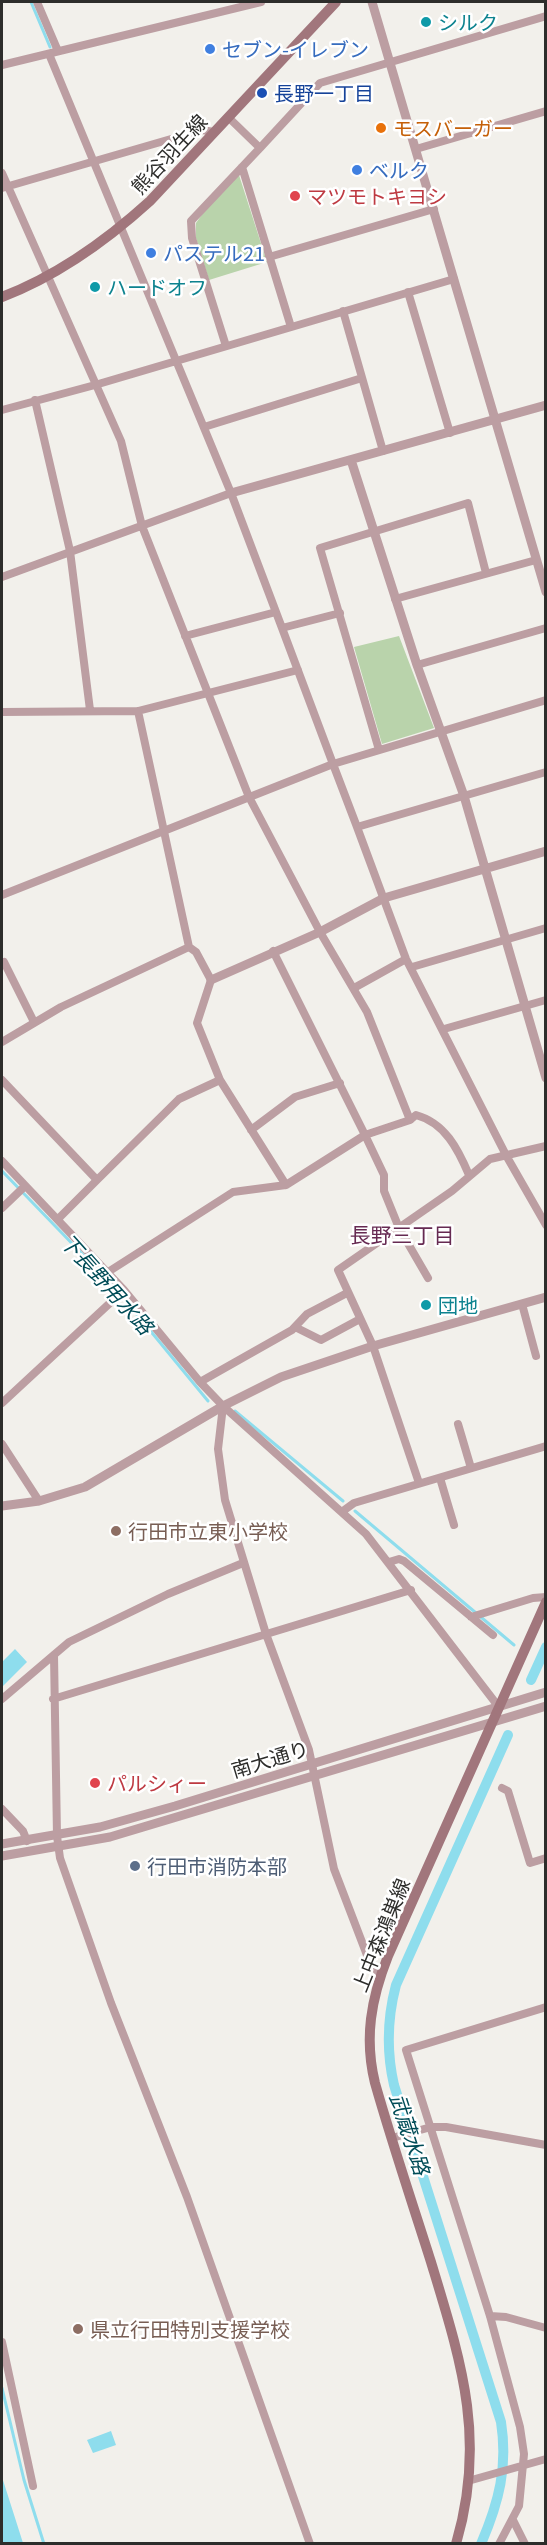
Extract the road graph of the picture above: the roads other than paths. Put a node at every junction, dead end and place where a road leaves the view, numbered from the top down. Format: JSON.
{"nodes":[{"id":1,"x":37,"y":2,"type":"edge"},
{"id":2,"x":261,"y":2,"type":"edge"},
{"id":3,"x":336,"y":2,"type":"edge"},
{"id":4,"x":372,"y":2,"type":"edge"},
{"id":5,"x":546,"y":16,"type":"edge"},
{"id":6,"x":58,"y":51,"type":"junction"},
{"id":7,"x":49,"y":54,"type":"junction"},
{"id":8,"x":389,"y":63,"type":"junction"},
{"id":9,"x":2,"y":65,"type":"edge"},
{"id":10,"x":546,"y":111,"type":"edge"},
{"id":11,"x":228,"y":117,"type":"junction"},
{"id":12,"x":214,"y":132,"type":"junction"},
{"id":13,"x":261,"y":148,"type":"junction"},
{"id":14,"x":416,"y":149,"type":"junction"},
{"id":15,"x":92,"y":162,"type":"junction"},
{"id":16,"x":242,"y":167,"type":"junction"},
{"id":17,"x":2,"y":172,"type":"edge"},
{"id":18,"x":4,"y":188,"type":"edge"},
{"id":19,"x":434,"y":209,"type":"junction"},
{"id":20,"x":120,"y":229,"type":"junction"},
{"id":21,"x":269,"y":257,"type":"junction"},
{"id":22,"x":47,"y":277,"type":"junction"},
{"id":23,"x":454,"y":279,"type":"junction"},
{"id":24,"x":408,"y":292,"type":"junction"},
{"id":25,"x":2,"y":297,"type":"edge"},
{"id":26,"x":343,"y":311,"type":"junction"},
{"id":27,"x":291,"y":327,"type":"junction"},
{"id":28,"x":226,"y":346,"type":"junction"},
{"id":29,"x":177,"y":360,"type":"junction"},
{"id":30,"x":362,"y":378,"type":"junction"},
{"id":31,"x":95,"y":386,"type":"junction"},
{"id":32,"x":35,"y":400,"type":"junction"},
{"id":33,"x":546,"y":405,"type":"edge"},
{"id":34,"x":2,"y":410,"type":"edge"},
{"id":35,"x":494,"y":420,"type":"junction"},
{"id":36,"x":204,"y":427,"type":"junction"},
{"id":37,"x":450,"y":432,"type":"junction"},
{"id":38,"x":383,"y":451,"type":"junction"},
{"id":39,"x":351,"y":460,"type":"junction"},
{"id":40,"x":231,"y":493,"type":"junction"},
{"id":41,"x":142,"y":526,"type":"junction"},
{"id":42,"x":372,"y":533,"type":"junction"},
{"id":43,"x":70,"y":551,"type":"junction"},
{"id":44,"x":536,"y":560,"type":"junction"},
{"id":45,"x":486,"y":573,"type":"junction"},
{"id":46,"x":2,"y":577,"type":"edge"},
{"id":47,"x":546,"y":592,"type":"edge"},
{"id":48,"x":395,"y":599,"type":"junction"},
{"id":49,"x":276,"y":612,"type":"junction"},
{"id":50,"x":340,"y":613,"type":"junction"},
{"id":51,"x":282,"y":628,"type":"junction"},
{"id":52,"x":546,"y":628,"type":"edge"},
{"id":53,"x":185,"y":636,"type":"junction"},
{"id":54,"x":417,"y":665,"type":"junction"},
{"id":55,"x":298,"y":669,"type":"junction"},
{"id":56,"x":208,"y":694,"type":"junction"},
{"id":57,"x":546,"y":700,"type":"edge"},
{"id":58,"x":2,"y":711,"type":"edge"},
{"id":59,"x":90,"y":711,"type":"junction"},
{"id":60,"x":138,"y":711,"type":"junction"},
{"id":61,"x":441,"y":731,"type":"junction"},
{"id":62,"x":379,"y":750,"type":"junction"},
{"id":63,"x":333,"y":764,"type":"junction"},
{"id":64,"x":546,"y":772,"type":"edge"},
{"id":65,"x":249,"y":796,"type":"junction"},
{"id":66,"x":464,"y":796,"type":"junction"},
{"id":67,"x":357,"y":827,"type":"junction"},
{"id":68,"x":164,"y":832,"type":"junction"},
{"id":69,"x":546,"y":851,"type":"edge"},
{"id":70,"x":485,"y":868,"type":"junction"},
{"id":71,"x":2,"y":895,"type":"edge"},
{"id":72,"x":384,"y":898,"type":"junction"},
{"id":73,"x":546,"y":928,"type":"edge"},
{"id":74,"x":320,"y":932,"type":"junction"},
{"id":75,"x":505,"y":940,"type":"junction"},
{"id":76,"x":189,"y":947,"type":"junction"},
{"id":77,"x":273,"y":951,"type":"junction"},
{"id":78,"x":406,"y":959,"type":"junction"},
{"id":79,"x":2,"y":960,"type":"edge"},
{"id":80,"x":412,"y":968,"type":"junction"},
{"id":81,"x":212,"y":980,"type":"junction"},
{"id":82,"x":354,"y":988,"type":"junction"},
{"id":83,"x":546,"y":1000,"type":"edge"},
{"id":84,"x":525,"y":1006,"type":"junction"},
{"id":85,"x":34,"y":1022,"type":"junction"},
{"id":86,"x":444,"y":1029,"type":"junction"},
{"id":87,"x":2,"y":1042,"type":"edge"},
{"id":88,"x":545,"y":1075,"type":"edge"},
{"id":89,"x":2,"y":1080,"type":"edge"},
{"id":90,"x":220,"y":1080,"type":"junction"},
{"id":91,"x":340,"y":1083,"type":"junction"},
{"id":92,"x":410,"y":1120,"type":"junction"},
{"id":93,"x":251,"y":1130,"type":"junction"},
{"id":94,"x":365,"y":1135,"type":"junction"},
{"id":95,"x":546,"y":1146,"type":"edge"},
{"id":96,"x":507,"y":1157,"type":"junction"},
{"id":97,"x":2,"y":1161,"type":"edge"},
{"id":98,"x":469,"y":1175,"type":"junction"},
{"id":99,"x":97,"y":1180,"type":"junction"},
{"id":100,"x":286,"y":1185,"type":"junction"},
{"id":101,"x":22,"y":1189,"type":"junction"},
{"id":102,"x":2,"y":1208,"type":"edge"},
{"id":103,"x":58,"y":1219,"type":"junction"},
{"id":104,"x":546,"y":1225,"type":"edge"},
{"id":105,"x":399,"y":1228,"type":"junction"},
{"id":106,"x":108,"y":1272,"type":"junction"},
{"id":107,"x":428,"y":1278,"type":"dead end"},
{"id":108,"x":121,"y":1293,"type":"junction"},
{"id":109,"x":347,"y":1293,"type":"junction"},
{"id":110,"x":546,"y":1297,"type":"edge"},
{"id":111,"x":522,"y":1304,"type":"junction"},
{"id":112,"x":360,"y":1319,"type":"junction"},
{"id":113,"x":295,"y":1327,"type":"junction"},
{"id":114,"x":373,"y":1346,"type":"junction"},
{"id":115,"x":536,"y":1356,"type":"dead end"},
{"id":116,"x":200,"y":1382,"type":"junction"},
{"id":117,"x":2,"y":1403,"type":"edge"},
{"id":118,"x":223,"y":1406,"type":"junction"},
{"id":119,"x":458,"y":1424,"type":"dead end"},
{"id":120,"x":2,"y":1444,"type":"edge"},
{"id":121,"x":546,"y":1446,"type":"edge"},
{"id":122,"x":471,"y":1468,"type":"junction"},
{"id":123,"x":440,"y":1478,"type":"junction"},
{"id":124,"x":419,"y":1483,"type":"junction"},
{"id":125,"x":39,"y":1501,"type":"junction"},
{"id":126,"x":2,"y":1506,"type":"edge"},
{"id":127,"x":343,"y":1511,"type":"junction"},
{"id":128,"x":454,"y":1525,"type":"dead end"},
{"id":129,"x":389,"y":1562,"type":"junction"},
{"id":130,"x":243,"y":1563,"type":"junction"},
{"id":131,"x":411,"y":1590,"type":"junction"},
{"id":132,"x":546,"y":1600,"type":"edge"},
{"id":133,"x":476,"y":1616,"type":"junction"},
{"id":134,"x":266,"y":1634,"type":"junction"},
{"id":135,"x":493,"y":1635,"type":"dead end"},
{"id":136,"x":54,"y":1654,"type":"junction"},
{"id":137,"x":546,"y":1692,"type":"edge"},
{"id":138,"x":2,"y":1699,"type":"edge"},
{"id":139,"x":53,"y":1699,"type":"junction"},
{"id":140,"x":498,"y":1706,"type":"junction"},
{"id":141,"x":546,"y":1706,"type":"edge"},
{"id":142,"x":492,"y":1722,"type":"junction"},
{"id":143,"x":312,"y":1765,"type":"junction"},
{"id":144,"x":314,"y":1775,"type":"junction"},
{"id":145,"x":502,"y":1788,"type":"dead end"},
{"id":146,"x":2,"y":1809,"type":"edge"},
{"id":147,"x":57,"y":1836,"type":"junction"},
{"id":148,"x":27,"y":1841,"type":"junction"},
{"id":149,"x":2,"y":1844,"type":"edge"},
{"id":150,"x":57,"y":1848,"type":"junction"},
{"id":151,"x":2,"y":1856,"type":"edge"},
{"id":152,"x":546,"y":1858,"type":"edge"},
{"id":153,"x":381,"y":1976,"type":"junction"},
{"id":154,"x":546,"y":2007,"type":"edge"},
{"id":155,"x":431,"y":2127,"type":"junction"},
{"id":156,"x":397,"y":2137,"type":"junction"},
{"id":157,"x":546,"y":2145,"type":"edge"},
{"id":158,"x":490,"y":2316,"type":"junction"},
{"id":159,"x":546,"y":2328,"type":"edge"},
{"id":160,"x":2,"y":2342,"type":"edge"},
{"id":161,"x":546,"y":2459,"type":"edge"},
{"id":162,"x":524,"y":2464,"type":"junction"},
{"id":163,"x":468,"y":2481,"type":"junction"},
{"id":164,"x":33,"y":2486,"type":"dead end"},
{"id":165,"x":513,"y":2520,"type":"junction"},
{"id":166,"x":310,"y":2544,"type":"edge"},
{"id":167,"x":456,"y":2544,"type":"edge"},
{"id":168,"x":499,"y":2544,"type":"edge"},
{"id":169,"x":525,"y":2544,"type":"edge"}],
"edges":[{"from":1,"to":6,"type":"street"},
{"from":2,"to":6,"type":"street"},
{"from":3,"to":11,"type":"main road","name":"熊谷羽生線"},
{"from":4,"to":8,"type":"street"},
{"from":5,"to":8,"type":"street"},
{"from":6,"to":7,"type":"street"},
{"from":7,"to":9,"type":"street"},
{"from":7,"to":15,"type":"street"},
{"from":8,"to":13,"type":"street"},
{"from":8,"to":14,"type":"street"},
{"from":10,"to":14,"type":"street"},
{"from":11,"to":12,"type":"main road","name":"熊谷羽生線"},
{"from":11,"to":13,"type":"street"},
{"from":12,"to":15,"type":"street"},
{"from":12,"to":20,"type":"main road","name":"熊谷羽生線"},
{"from":13,"to":16,"type":"street"},
{"from":14,"to":19,"type":"street"},
{"from":15,"to":18,"type":"street"},
{"from":15,"to":20,"type":"street"},
{"from":16,"to":21,"type":"street"},
{"from":16,"to":28,"type":"street"},
{"from":17,"to":18,"type":"street"},
{"from":18,"to":22,"type":"street"},
{"from":19,"to":21,"type":"street"},
{"from":19,"to":23,"type":"street"},
{"from":20,"to":22,"type":"main road","name":"熊谷羽生線"},
{"from":20,"to":29,"type":"street"},
{"from":21,"to":27,"type":"street"},
{"from":22,"to":25,"type":"main road","name":"熊谷羽生線"},
{"from":22,"to":31,"type":"street"},
{"from":23,"to":24,"type":"street"},
{"from":23,"to":35,"type":"street"},
{"from":24,"to":26,"type":"street"},
{"from":24,"to":37,"type":"street"},
{"from":26,"to":27,"type":"street"},
{"from":26,"to":30,"type":"street"},
{"from":27,"to":28,"type":"street"},
{"from":28,"to":29,"type":"street"},
{"from":29,"to":31,"type":"street"},
{"from":29,"to":36,"type":"street"},
{"from":30,"to":36,"type":"street"},
{"from":30,"to":38,"type":"street"},
{"from":31,"to":32,"type":"street"},
{"from":31,"to":41,"type":"street"},
{"from":32,"to":34,"type":"street"},
{"from":32,"to":43,"type":"street"},
{"from":33,"to":35,"type":"street"},
{"from":35,"to":37,"type":"street"},
{"from":35,"to":44,"type":"street"},
{"from":36,"to":40,"type":"street"},
{"from":37,"to":38,"type":"street"},
{"from":38,"to":39,"type":"street"},
{"from":39,"to":40,"type":"street"},
{"from":39,"to":42,"type":"street"},
{"from":40,"to":41,"type":"street"},
{"from":40,"to":49,"type":"street"},
{"from":41,"to":43,"type":"street"},
{"from":41,"to":53,"type":"street"},
{"from":42,"to":45,"type":"street"},
{"from":42,"to":48,"type":"street"},
{"from":42,"to":50,"type":"street"},
{"from":43,"to":46,"type":"street"},
{"from":43,"to":59,"type":"street"},
{"from":44,"to":45,"type":"street"},
{"from":44,"to":47,"type":"street"},
{"from":45,"to":48,"type":"street"},
{"from":48,"to":54,"type":"street"},
{"from":49,"to":51,"type":"street"},
{"from":49,"to":53,"type":"street"},
{"from":50,"to":51,"type":"street"},
{"from":50,"to":62,"type":"street"},
{"from":51,"to":55,"type":"street"},
{"from":52,"to":54,"type":"street"},
{"from":53,"to":56,"type":"street"},
{"from":54,"to":61,"type":"street"},
{"from":55,"to":56,"type":"street"},
{"from":55,"to":63,"type":"street"},
{"from":56,"to":60,"type":"street"},
{"from":56,"to":65,"type":"street"},
{"from":57,"to":61,"type":"street"},
{"from":58,"to":59,"type":"street"},
{"from":59,"to":60,"type":"street"},
{"from":60,"to":68,"type":"street"},
{"from":61,"to":62,"type":"street"},
{"from":61,"to":66,"type":"street"},
{"from":62,"to":63,"type":"street"},
{"from":63,"to":65,"type":"street"},
{"from":63,"to":67,"type":"street"},
{"from":64,"to":66,"type":"street"},
{"from":65,"to":68,"type":"street"},
{"from":65,"to":74,"type":"street"},
{"from":66,"to":67,"type":"street"},
{"from":66,"to":70,"type":"street"},
{"from":67,"to":72,"type":"street"},
{"from":68,"to":71,"type":"street"},
{"from":68,"to":76,"type":"street"},
{"from":69,"to":70,"type":"street"},
{"from":70,"to":72,"type":"street"},
{"from":70,"to":75,"type":"street"},
{"from":72,"to":74,"type":"street"},
{"from":72,"to":78,"type":"street"},
{"from":73,"to":75,"type":"street"},
{"from":74,"to":77,"type":"street"},
{"from":74,"to":82,"type":"street"},
{"from":75,"to":80,"type":"street"},
{"from":75,"to":84,"type":"street"},
{"from":76,"to":81,"type":"street"},
{"from":76,"to":85,"type":"street"},
{"from":77,"to":81,"type":"street"},
{"from":77,"to":91,"type":"street"},
{"from":78,"to":80,"type":"street"},
{"from":78,"to":82,"type":"street"},
{"from":79,"to":85,"type":"street"},
{"from":80,"to":86,"type":"street"},
{"from":81,"to":90,"type":"street"},
{"from":82,"to":92,"type":"street"},
{"from":83,"to":84,"type":"street"},
{"from":84,"to":86,"type":"street"},
{"from":84,"to":88,"type":"street"},
{"from":85,"to":87,"type":"street"},
{"from":86,"to":96,"type":"street"},
{"from":89,"to":99,"type":"street"},
{"from":90,"to":93,"type":"street"},
{"from":90,"to":99,"type":"street"},
{"from":91,"to":93,"type":"street"},
{"from":91,"to":94,"type":"street"},
{"from":92,"to":94,"type":"street"},
{"from":92,"to":98,"type":"street"},
{"from":93,"to":100,"type":"street"},
{"from":94,"to":100,"type":"street"},
{"from":94,"to":105,"type":"street"},
{"from":95,"to":96,"type":"street"},
{"from":96,"to":98,"type":"street"},
{"from":96,"to":104,"type":"street"},
{"from":97,"to":101,"type":"street"},
{"from":98,"to":105,"type":"street"},
{"from":99,"to":103,"type":"street"},
{"from":100,"to":106,"type":"street"},
{"from":101,"to":102,"type":"street"},
{"from":101,"to":103,"type":"street"},
{"from":103,"to":106,"type":"street"},
{"from":105,"to":107,"type":"street"},
{"from":105,"to":109,"type":"street"},
{"from":106,"to":108,"type":"street"},
{"from":108,"to":116,"type":"street"},
{"from":108,"to":117,"type":"street"},
{"from":109,"to":112,"type":"street"},
{"from":109,"to":113,"type":"street"},
{"from":110,"to":111,"type":"street"},
{"from":111,"to":114,"type":"street"},
{"from":111,"to":115,"type":"street"},
{"from":112,"to":113,"type":"street"},
{"from":112,"to":114,"type":"street"},
{"from":113,"to":116,"type":"street"},
{"from":114,"to":118,"type":"street"},
{"from":114,"to":124,"type":"street"},
{"from":116,"to":118,"type":"street"},
{"from":118,"to":125,"type":"street"},
{"from":118,"to":127,"type":"street"},
{"from":118,"to":130,"type":"street"},
{"from":119,"to":122,"type":"street"},
{"from":120,"to":125,"type":"street"},
{"from":121,"to":122,"type":"street"},
{"from":122,"to":123,"type":"street"},
{"from":123,"to":124,"type":"street"},
{"from":123,"to":128,"type":"street"},
{"from":124,"to":127,"type":"street"},
{"from":125,"to":126,"type":"street"},
{"from":127,"to":129,"type":"street"},
{"from":129,"to":131,"type":"street"},
{"from":129,"to":133,"type":"street"},
{"from":130,"to":134,"type":"street"},
{"from":130,"to":136,"type":"street"},
{"from":131,"to":134,"type":"street"},
{"from":131,"to":140,"type":"street"},
{"from":132,"to":133,"type":"street"},
{"from":132,"to":140,"type":"main road","name":"上中森鴻巣線"},
{"from":133,"to":135,"type":"street"},
{"from":134,"to":139,"type":"street"},
{"from":134,"to":143,"type":"street"},
{"from":136,"to":138,"type":"street"},
{"from":136,"to":139,"type":"street"},
{"from":137,"to":140,"type":"street","name":"南大通り"},
{"from":139,"to":147,"type":"street"},
{"from":140,"to":142,"type":"main road","name":"上中森鴻巣線"},
{"from":140,"to":143,"type":"street","name":"南大通り"},
{"from":141,"to":142,"type":"street","name":"南大通り"},
{"from":142,"to":144,"type":"street","name":"南大通り"},
{"from":142,"to":153,"type":"main road","name":"上中森鴻巣線"},
{"from":143,"to":144,"type":"street"},
{"from":143,"to":147,"type":"street","name":"南大通り"},
{"from":144,"to":150,"type":"street","name":"南大通り"},
{"from":144,"to":153,"type":"street"},
{"from":145,"to":152,"type":"street"},
{"from":146,"to":148,"type":"street"},
{"from":147,"to":148,"type":"street","name":"南大通り"},
{"from":147,"to":150,"type":"street"},
{"from":148,"to":149,"type":"street","name":"南大通り"},
{"from":150,"to":151,"type":"street","name":"南大通り"},
{"from":150,"to":166,"type":"street"},
{"from":153,"to":156,"type":"main road","name":"上中森鴻巣線"},
{"from":154,"to":155,"type":"street"},
{"from":155,"to":156,"type":"street"},
{"from":155,"to":157,"type":"street"},
{"from":155,"to":158,"type":"street"},
{"from":156,"to":163,"type":"main road","name":"上中森鴻巣線"},
{"from":158,"to":159,"type":"street"},
{"from":158,"to":162,"type":"street"},
{"from":160,"to":164,"type":"street"},
{"from":161,"to":162,"type":"street"},
{"from":162,"to":163,"type":"street"},
{"from":162,"to":165,"type":"street"},
{"from":163,"to":167,"type":"main road","name":"上中森鴻巣線"},
{"from":165,"to":168,"type":"street"},
{"from":165,"to":169,"type":"street"}]}
